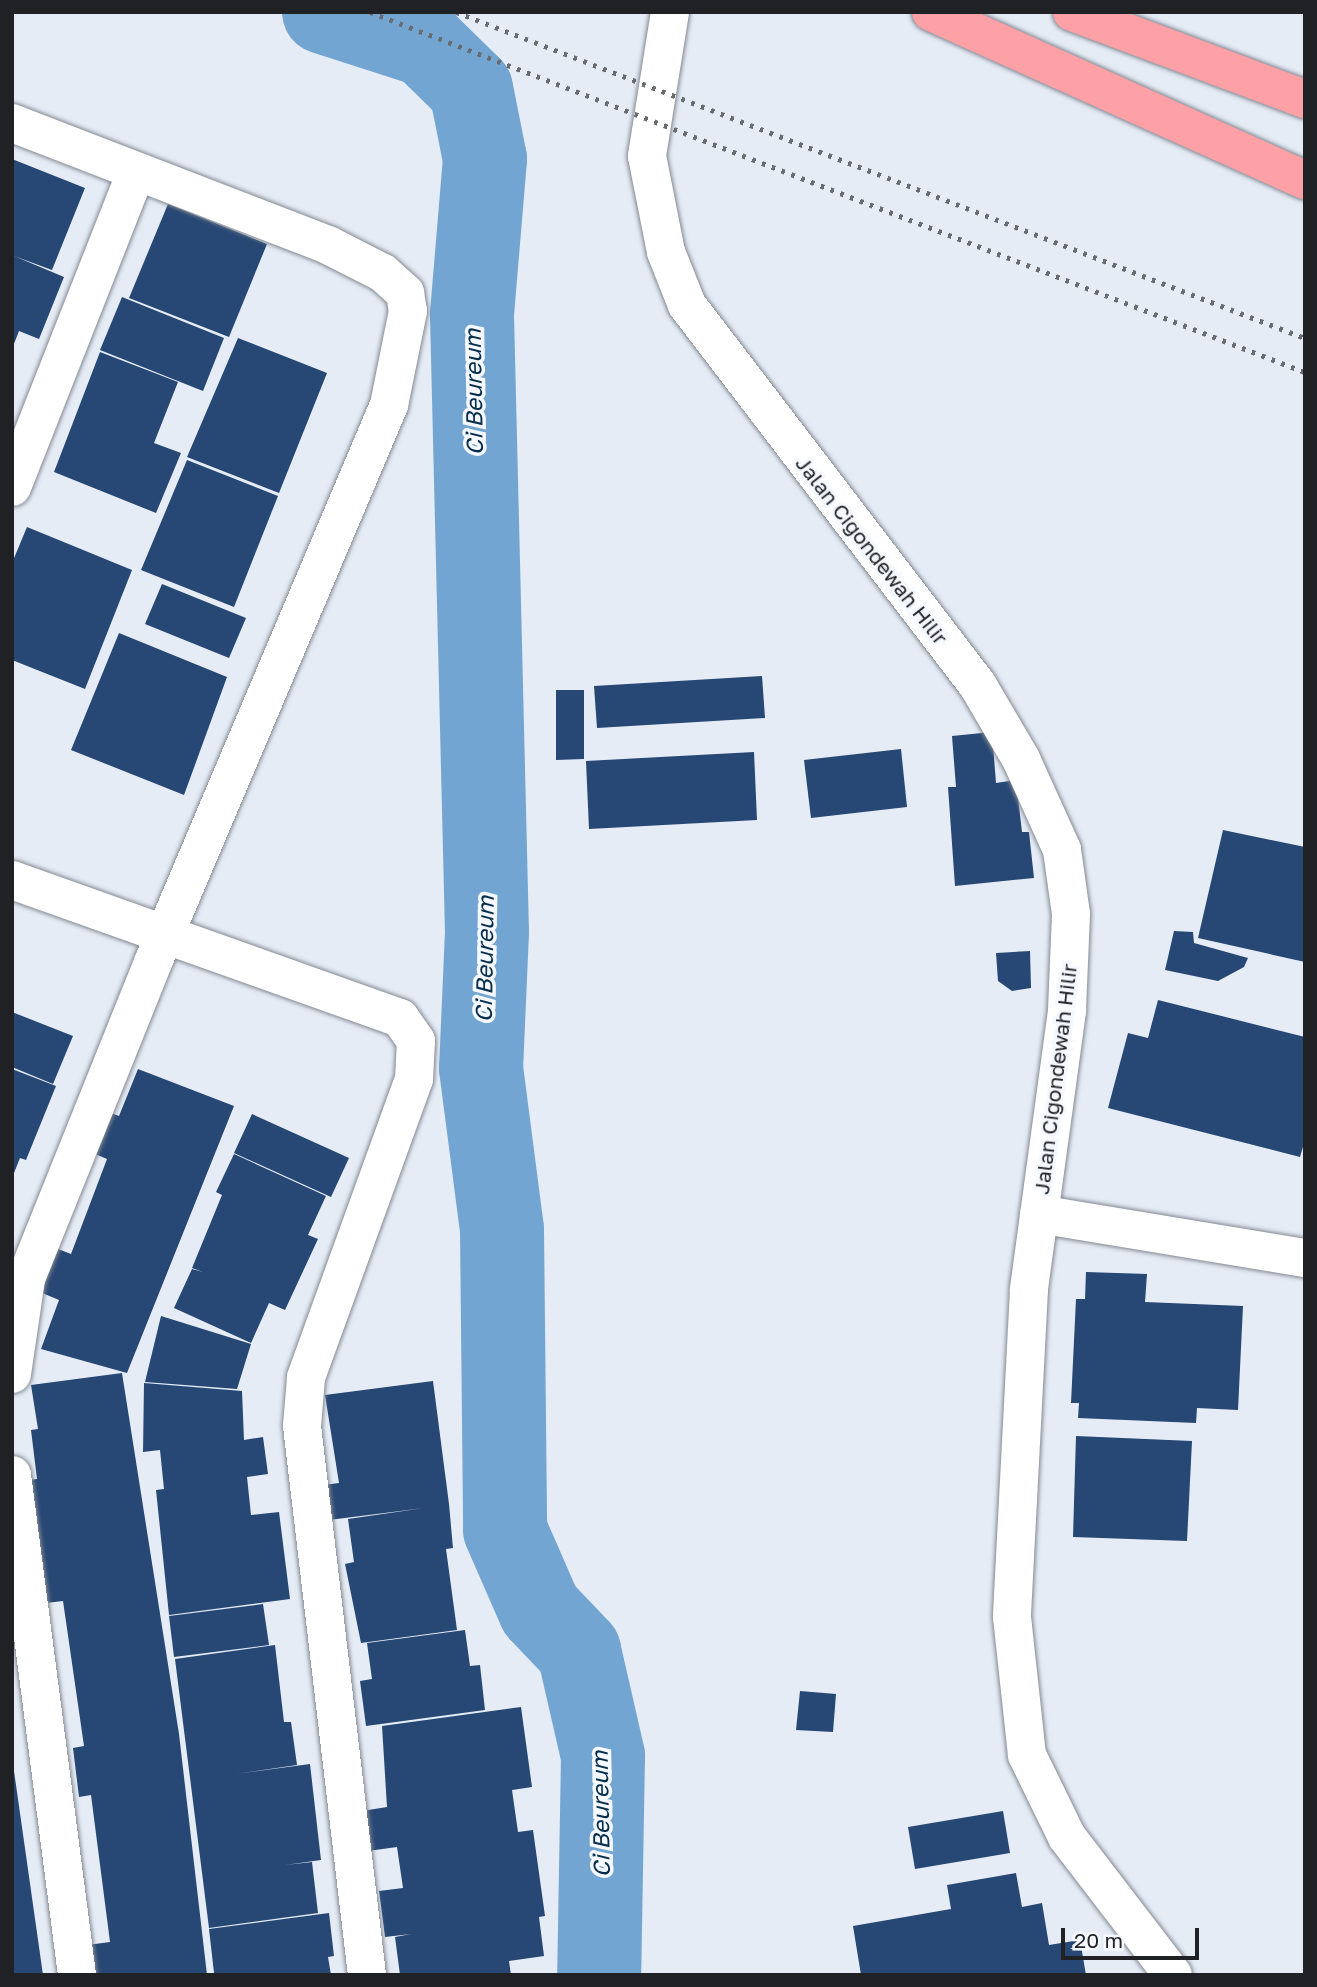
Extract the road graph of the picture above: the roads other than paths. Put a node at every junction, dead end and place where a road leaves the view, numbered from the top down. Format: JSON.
{"nodes":[{"id":1,"x":670,"y":12,"type":"edge"},
{"id":2,"x":931,"y":12,"type":"edge"},
{"id":3,"x":1072,"y":12,"type":"edge"},
{"id":4,"x":1305,"y":99,"type":"edge"},
{"id":5,"x":12,"y":123,"type":"edge"},
{"id":6,"x":136,"y":173,"type":"junction"},
{"id":7,"x":1305,"y":180,"type":"edge"},
{"id":8,"x":12,"y":487,"type":"edge"},
{"id":9,"x":12,"y":880,"type":"edge"},
{"id":10,"x":166,"y":932,"type":"junction"},
{"id":11,"x":1039,"y":1214,"type":"junction"},
{"id":12,"x":1305,"y":1258,"type":"edge"},
{"id":13,"x":12,"y":1374,"type":"edge"},
{"id":14,"x":12,"y":1475,"type":"edge"},
{"id":15,"x":77,"y":1975,"type":"edge"},
{"id":16,"x":367,"y":1975,"type":"edge"},
{"id":17,"x":1173,"y":1975,"type":"edge"}],
"edges":[{"from":1,"to":11,"type":"street","name":"Jalan Cigondewah Hilir"},
{"from":2,"to":7,"type":"highway"},
{"from":3,"to":4,"type":"highway"},
{"from":5,"to":6,"type":"street"},
{"from":6,"to":8,"type":"street"},
{"from":6,"to":10,"type":"street"},
{"from":9,"to":10,"type":"street"},
{"from":10,"to":13,"type":"street"},
{"from":10,"to":16,"type":"street"},
{"from":11,"to":12,"type":"street"},
{"from":11,"to":17,"type":"street","name":"Jalan Cigondewah Hilir"},
{"from":14,"to":15,"type":"street"}]}
